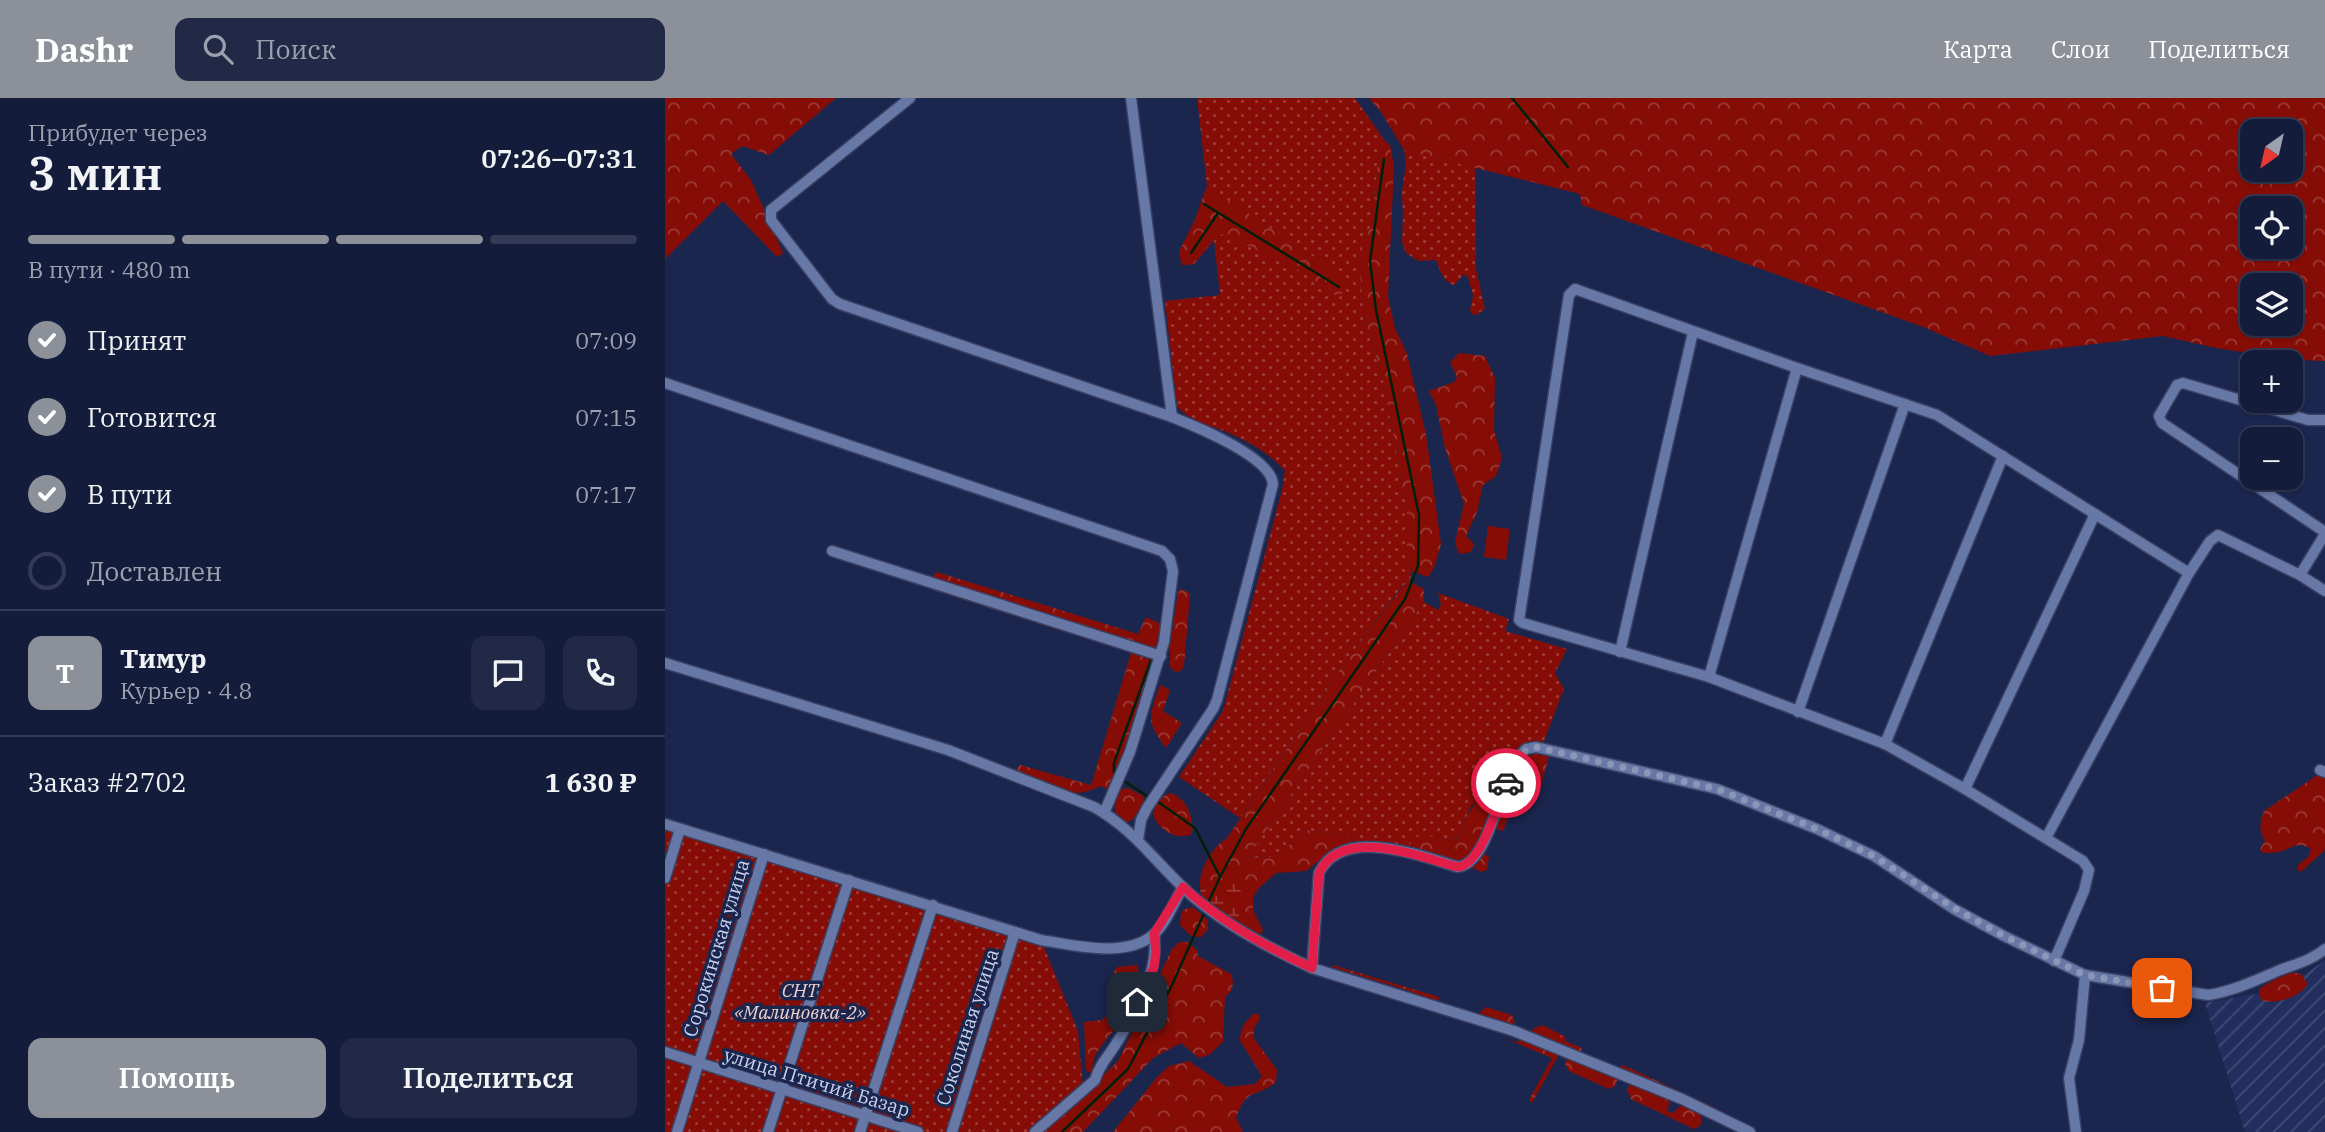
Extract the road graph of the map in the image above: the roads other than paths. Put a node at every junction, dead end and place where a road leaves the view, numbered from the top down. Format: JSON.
{"nodes":[{"id":1,"x":910,"y":98,"type":"edge"},
{"id":2,"x":1131,"y":98,"type":"edge"},
{"id":3,"x":1693,"y":332,"type":"junction"},
{"id":4,"x":1797,"y":368,"type":"junction"},
{"id":5,"x":665,"y":383,"type":"edge"},
{"id":6,"x":1905,"y":404,"type":"junction"},
{"id":7,"x":1172,"y":417,"type":"junction"},
{"id":8,"x":2325,"y":420,"type":"edge"},
{"id":9,"x":2003,"y":456,"type":"junction"},
{"id":10,"x":2095,"y":514,"type":"junction"},
{"id":11,"x":2325,"y":533,"type":"edge"},
{"id":12,"x":832,"y":551,"type":"dead end"},
{"id":13,"x":2189,"y":573,"type":"junction"},
{"id":14,"x":2300,"y":575,"type":"junction"},
{"id":15,"x":2325,"y":591,"type":"edge"},
{"id":16,"x":1620,"y":652,"type":"junction"},
{"id":17,"x":1161,"y":656,"type":"junction"},
{"id":18,"x":665,"y":663,"type":"edge"},
{"id":19,"x":1709,"y":677,"type":"junction"},
{"id":20,"x":1798,"y":712,"type":"junction"},
{"id":21,"x":1885,"y":744,"type":"junction"},
{"id":22,"x":1965,"y":789,"type":"junction"},
{"id":23,"x":1104,"y":813,"type":"junction"},
{"id":24,"x":665,"y":824,"type":"edge"},
{"id":25,"x":680,"y":829,"type":"junction"},
{"id":26,"x":2046,"y":838,"type":"junction"},
{"id":27,"x":1137,"y":840,"type":"junction"},
{"id":28,"x":764,"y":854,"type":"junction"},
{"id":29,"x":665,"y":877,"type":"edge"},
{"id":30,"x":849,"y":880,"type":"junction"},
{"id":31,"x":1183,"y":887,"type":"junction"},
{"id":32,"x":933,"y":905,"type":"junction"},
{"id":33,"x":1015,"y":932,"type":"junction"},
{"id":34,"x":1154,"y":934,"type":"junction"},
{"id":35,"x":2325,"y":949,"type":"edge"},
{"id":36,"x":2054,"y":961,"type":"junction"},
{"id":37,"x":1312,"y":968,"type":"junction"},
{"id":38,"x":2085,"y":975,"type":"junction"},
{"id":39,"x":665,"y":1052,"type":"edge"},
{"id":40,"x":699,"y":1063,"type":"junction"},
{"id":41,"x":782,"y":1089,"type":"junction"},
{"id":42,"x":865,"y":1115,"type":"junction"},
{"id":43,"x":677,"y":1132,"type":"edge"},
{"id":44,"x":768,"y":1132,"type":"edge"},
{"id":45,"x":860,"y":1132,"type":"edge"},
{"id":46,"x":918,"y":1132,"type":"edge"},
{"id":47,"x":952,"y":1132,"type":"edge"},
{"id":48,"x":1035,"y":1132,"type":"edge"},
{"id":49,"x":1750,"y":1132,"type":"edge"},
{"id":50,"x":2076,"y":1132,"type":"edge"}],
"edges":[{"from":1,"to":7,"type":"street"},
{"from":2,"to":7,"type":"street"},
{"from":3,"to":4,"type":"street"},
{"from":3,"to":16,"type":"street"},
{"from":3,"to":16,"type":"street"},
{"from":4,"to":6,"type":"street"},
{"from":4,"to":19,"type":"street"},
{"from":5,"to":17,"type":"street"},
{"from":6,"to":9,"type":"street"},
{"from":6,"to":20,"type":"street"},
{"from":7,"to":27,"type":"street"},
{"from":8,"to":11,"type":"street"},
{"from":9,"to":10,"type":"street"},
{"from":9,"to":21,"type":"street"},
{"from":10,"to":13,"type":"street"},
{"from":10,"to":22,"type":"street"},
{"from":11,"to":14,"type":"street"},
{"from":12,"to":17,"type":"street"},
{"from":13,"to":14,"type":"street"},
{"from":13,"to":26,"type":"street"},
{"from":14,"to":15,"type":"street"},
{"from":16,"to":19,"type":"street"},
{"from":17,"to":23,"type":"street"},
{"from":18,"to":23,"type":"street"},
{"from":19,"to":20,"type":"street"},
{"from":20,"to":21,"type":"street"},
{"from":21,"to":22,"type":"street"},
{"from":22,"to":26,"type":"street"},
{"from":23,"to":27,"type":"street"},
{"from":24,"to":25,"type":"street"},
{"from":25,"to":28,"type":"street"},
{"from":25,"to":29,"type":"street"},
{"from":26,"to":36,"type":"street"},
{"from":27,"to":31,"type":"street"},
{"from":28,"to":30,"type":"street"},
{"from":28,"to":40,"type":"street","name":"Сорокинская улица"},
{"from":30,"to":32,"type":"street"},
{"from":30,"to":41,"type":"street"},
{"from":31,"to":34,"type":"street"},
{"from":31,"to":37,"type":"street"},
{"from":32,"to":33,"type":"street"},
{"from":32,"to":42,"type":"street"},
{"from":33,"to":34,"type":"street"},
{"from":33,"to":47,"type":"street","name":"Соколиная улица"},
{"from":34,"to":48,"type":"street"},
{"from":35,"to":38,"type":"street"},
{"from":36,"to":37,"type":"street"},
{"from":36,"to":38,"type":"street"},
{"from":37,"to":49,"type":"street"},
{"from":38,"to":50,"type":"street"},
{"from":39,"to":40,"type":"street","name":"улица Птичий Базар"},
{"from":40,"to":41,"type":"street","name":"улица Птичий Базар"},
{"from":40,"to":43,"type":"street","name":"Сорокинская улица"},
{"from":41,"to":42,"type":"street","name":"улица Птичий Базар"},
{"from":41,"to":44,"type":"street"},
{"from":42,"to":45,"type":"street"},
{"from":42,"to":46,"type":"street","name":"улица Птичий Базар"}]}
